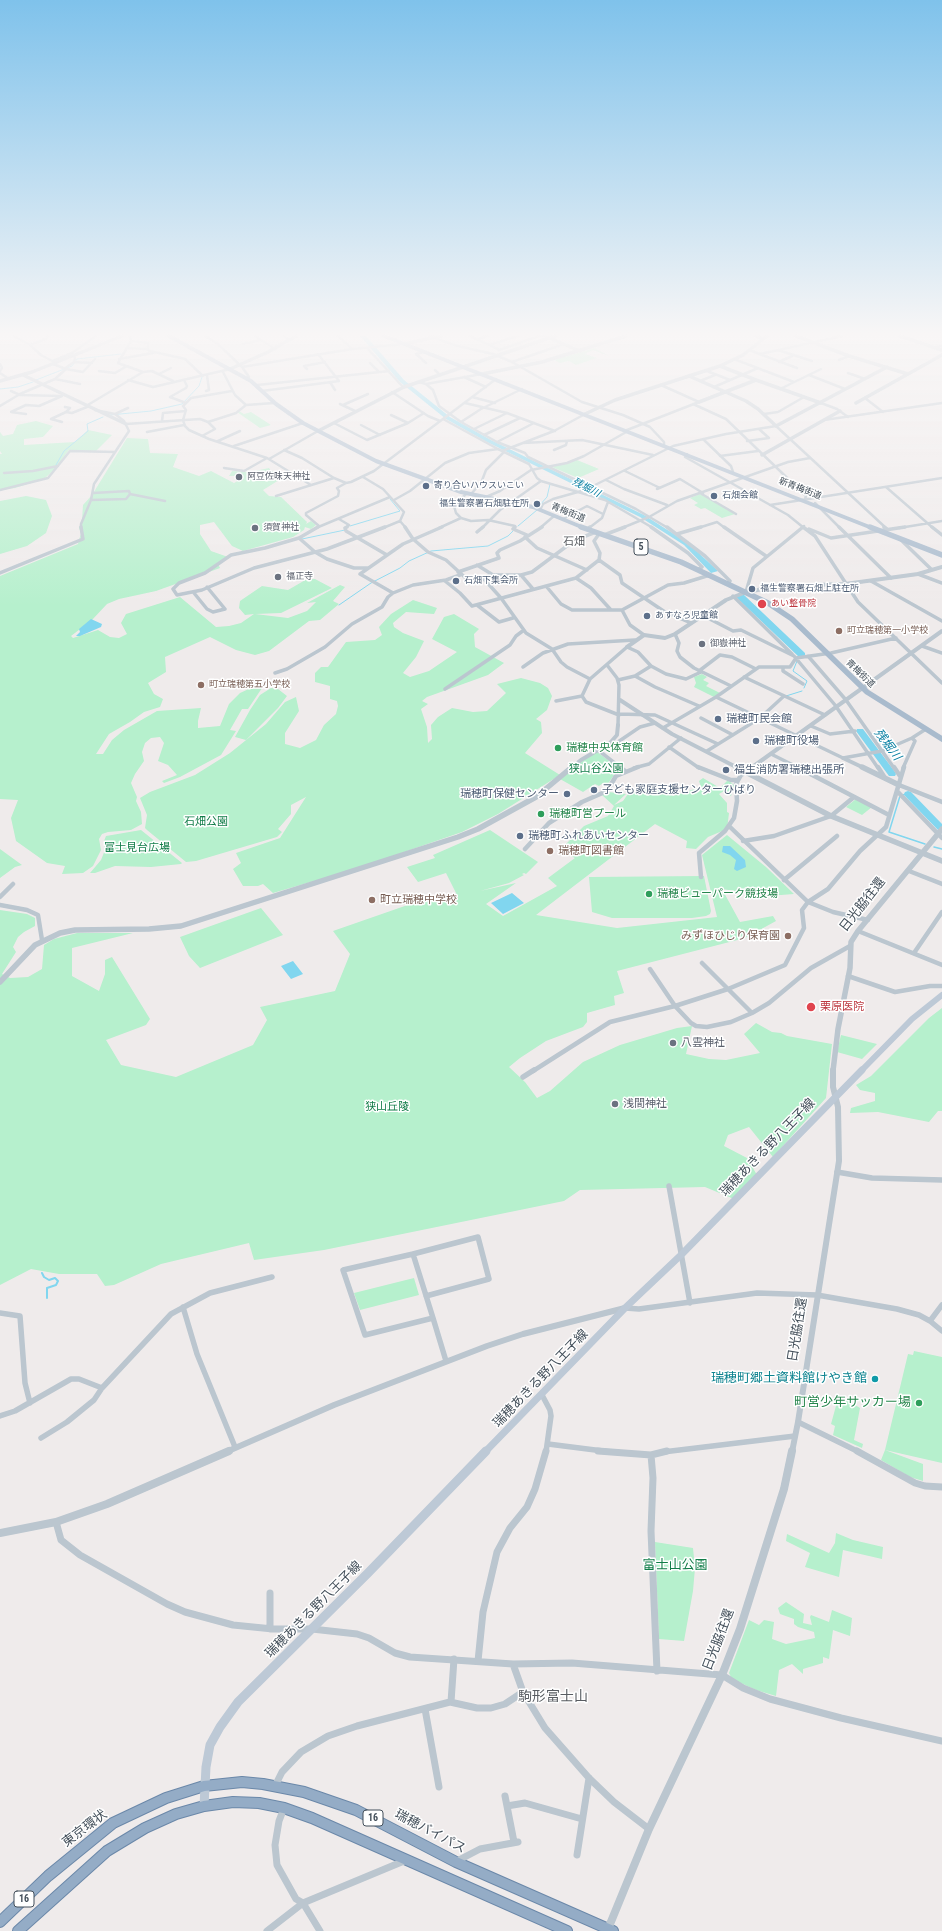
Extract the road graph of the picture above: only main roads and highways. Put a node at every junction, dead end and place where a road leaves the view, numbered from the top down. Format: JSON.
{"nodes":[{"id":1,"x":309,"y":426,"type":"edge"},
{"id":2,"x":616,"y":426,"type":"edge"},
{"id":3,"x":942,"y":555,"type":"edge"},
{"id":4,"x":940,"y":737,"type":"edge"},
{"id":5,"x":942,"y":995,"type":"edge"},
{"id":6,"x":204,"y":1786,"type":"junction"},
{"id":7,"x":204,"y":1806,"type":"junction"},
{"id":8,"x":0,"y":1922,"type":"edge"},
{"id":9,"x":609,"y":1930,"type":"edge"},
{"id":10,"x":18,"y":1931,"type":"edge"},
{"id":11,"x":567,"y":1931,"type":"edge"}],
"edges":[{"from":1,"to":4,"type":"main road","name":"青梅街道","number":"5"},
{"from":2,"to":3,"type":"main road","name":"新青梅街道"},
{"from":5,"to":6,"type":"main road","name":"瑞穂あきる野八王子線"},
{"from":6,"to":7,"type":"main road","name":"瑞穂あきる野八王子線"},
{"from":6,"to":8,"type":"highway","name":"東京環状","number":"16"},
{"from":6,"to":9,"type":"highway","name":"瑞穂バイパス","number":"16"},
{"from":7,"to":10,"type":"highway","number":"16"},
{"from":7,"to":11,"type":"highway","number":"16"}]}
